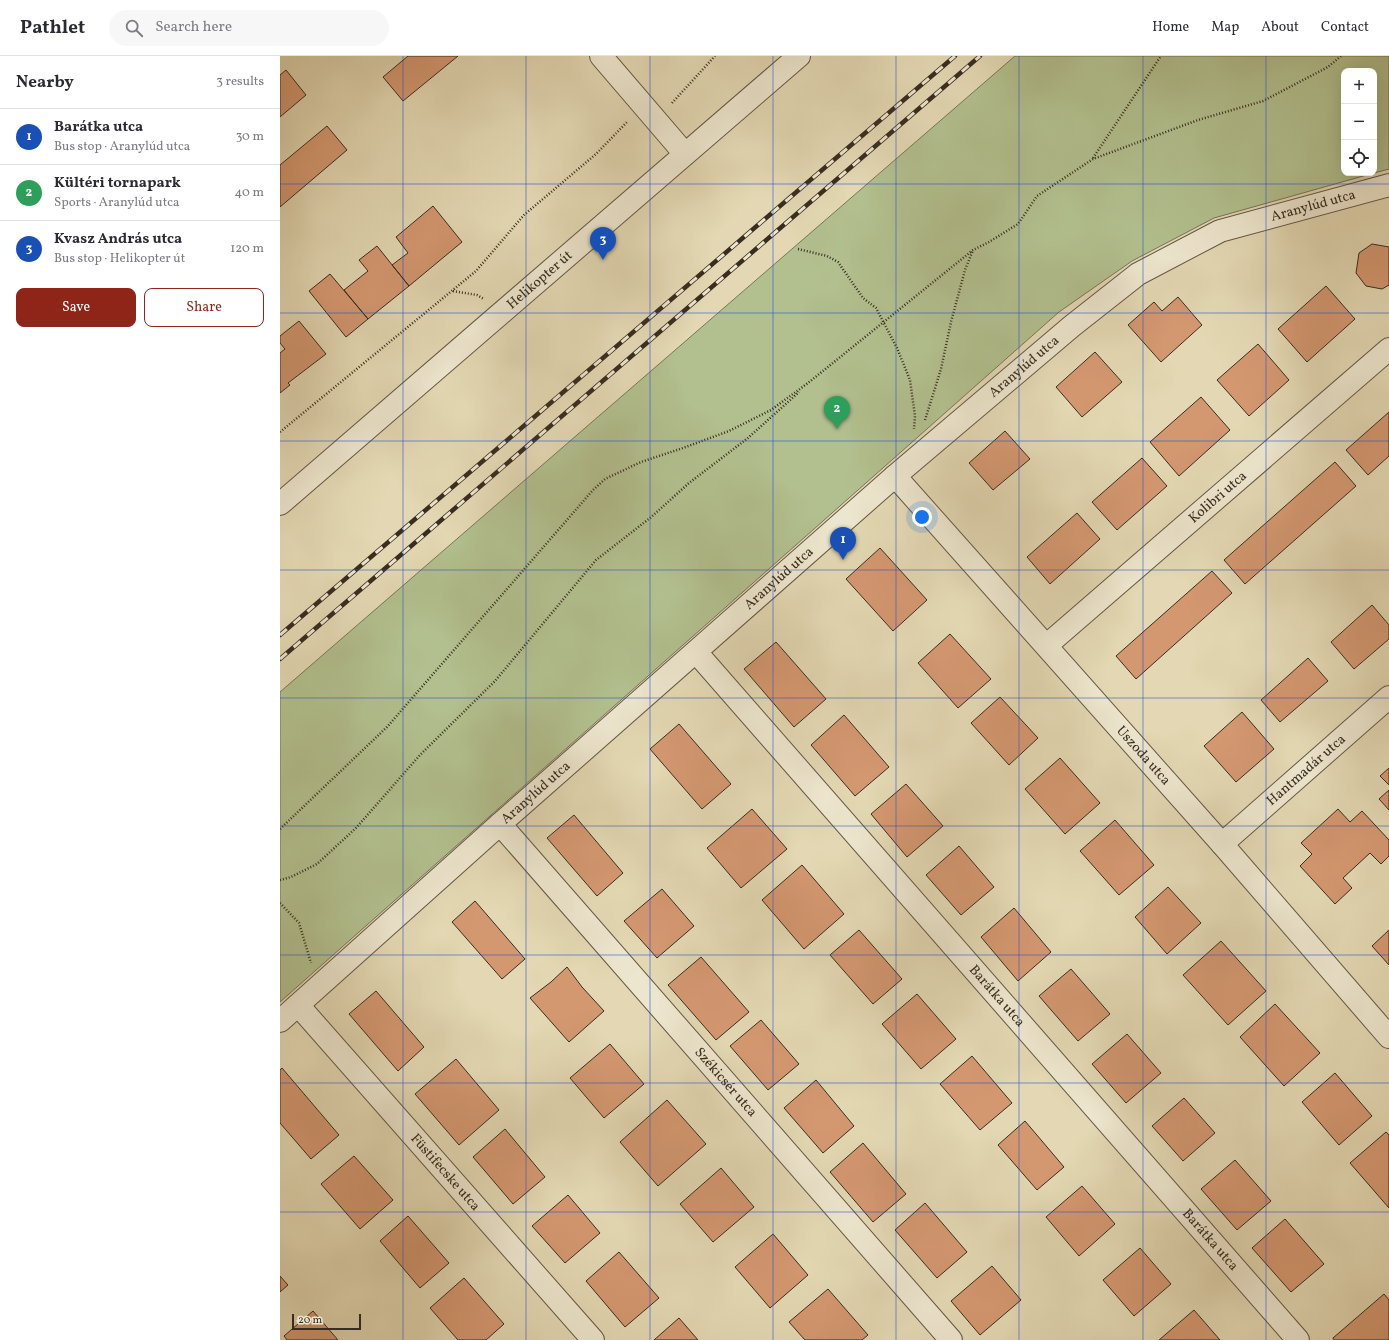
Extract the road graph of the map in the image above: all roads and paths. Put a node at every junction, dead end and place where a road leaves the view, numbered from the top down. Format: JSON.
{"nodes":[{"id":1,"x":601,"y":56,"type":"edge"},
{"id":2,"x":715,"y":56,"type":"edge"},
{"id":3,"x":799,"y":56,"type":"edge"},
{"id":4,"x":1161,"y":56,"type":"edge"},
{"id":5,"x":1341,"y":56,"type":"edge"},
{"id":6,"x":650,"y":113,"type":"junction"},
{"id":7,"x":686,"y":154,"type":"junction"},
{"id":8,"x":1093,"y":159,"type":"junction"},
{"id":9,"x":1389,"y":185,"type":"edge"},
{"id":10,"x":798,"y":249,"type":"dead end"},
{"id":11,"x":973,"y":250,"type":"junction"},
{"id":12,"x":452,"y":291,"type":"junction"},
{"id":13,"x":502,"y":313,"type":"junction"},
{"id":14,"x":884,"y":322,"type":"junction"},
{"id":15,"x":1389,"y":350,"type":"edge"},
{"id":16,"x":808,"y":383,"type":"junction"},
{"id":17,"x":923,"y":425,"type":"dead end"},
{"id":18,"x":280,"y":432,"type":"edge"},
{"id":19,"x":904,"y":469,"type":"junction"},
{"id":20,"x":280,"y":504,"type":"edge"},
{"id":21,"x":1047,"y":645,"type":"junction"},
{"id":22,"x":696,"y":652,"type":"junction"},
{"id":23,"x":1389,"y":697,"type":"edge"},
{"id":24,"x":500,"y":824,"type":"junction"},
{"id":25,"x":280,"y":829,"type":"edge"},
{"id":26,"x":1222,"y":844,"type":"junction"},
{"id":27,"x":280,"y":880,"type":"edge"},
{"id":28,"x":280,"y":903,"type":"edge"},
{"id":29,"x":306,"y":998,"type":"junction"},
{"id":30,"x":280,"y":1021,"type":"edge"},
{"id":31,"x":1389,"y":1037,"type":"edge"},
{"id":32,"x":593,"y":1340,"type":"edge"},
{"id":33,"x":951,"y":1340,"type":"edge"},
{"id":34,"x":1298,"y":1340,"type":"edge"}],
"edges":[{"from":1,"to":6,"type":"street"},
{"from":2,"to":6,"type":"path"},
{"from":3,"to":7,"type":"street","name":"Helikopter út"},
{"from":4,"to":8,"type":"path"},
{"from":5,"to":8,"type":"path"},
{"from":6,"to":7,"type":"street"},
{"from":6,"to":12,"type":"path"},
{"from":7,"to":13,"type":"street","name":"Helikopter út"},
{"from":8,"to":11,"type":"path"},
{"from":9,"to":19,"type":"street","name":"Aranylúd utca"},
{"from":10,"to":14,"type":"path"},
{"from":11,"to":14,"type":"path"},
{"from":11,"to":17,"type":"path"},
{"from":12,"to":13,"type":"path"},
{"from":12,"to":18,"type":"path"},
{"from":13,"to":20,"type":"street","name":"Helikopter út"},
{"from":14,"to":16,"type":"path"},
{"from":14,"to":19,"type":"path"},
{"from":15,"to":21,"type":"street","name":"Kolibri utca"},
{"from":16,"to":25,"type":"path"},
{"from":16,"to":27,"type":"path"},
{"from":19,"to":21,"type":"street","name":"Uszoda utca"},
{"from":19,"to":22,"type":"street","name":"Aranylúd utca"},
{"from":21,"to":26,"type":"street","name":"Uszoda utca"},
{"from":22,"to":24,"type":"street","name":"Aranylúd utca"},
{"from":22,"to":34,"type":"street","name":"Barátka utca"},
{"from":23,"to":26,"type":"street","name":"Hantmadár utca"},
{"from":24,"to":29,"type":"street","name":"Aranylúd utca"},
{"from":24,"to":33,"type":"street","name":"Székicsér utca"},
{"from":26,"to":31,"type":"street","name":"Uszoda utca"},
{"from":28,"to":29,"type":"path"},
{"from":29,"to":30,"type":"street","name":"Aranylúd utca"},
{"from":29,"to":32,"type":"street","name":"Füstifecske utca"}]}
